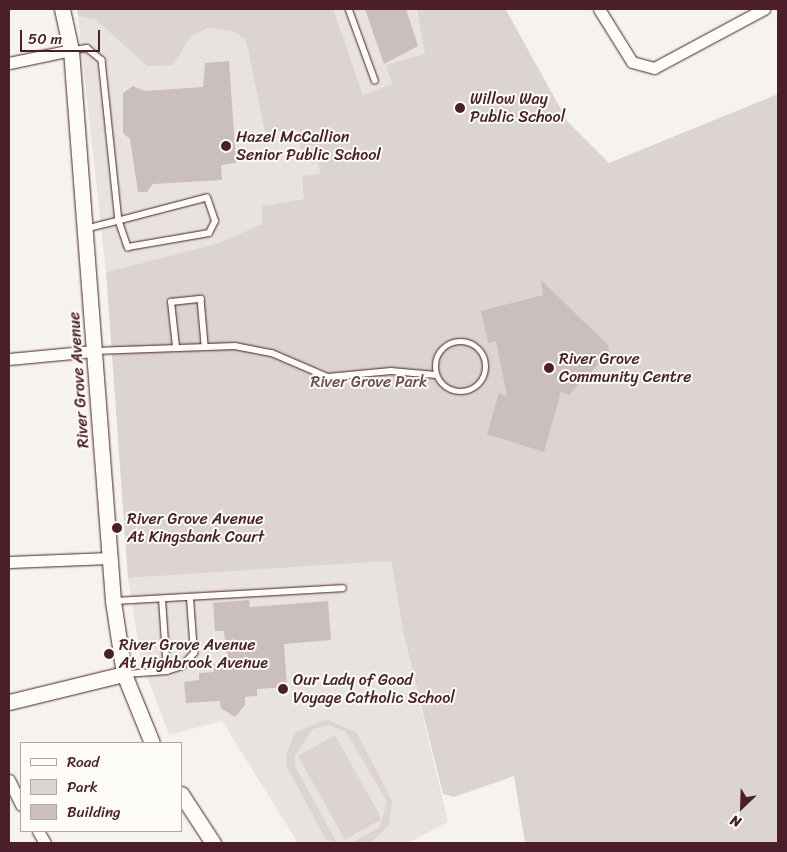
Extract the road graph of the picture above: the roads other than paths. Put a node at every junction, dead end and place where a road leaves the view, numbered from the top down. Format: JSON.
{"nodes":[{"id":1,"x":62,"y":9,"type":"edge"},
{"id":2,"x":349,"y":9,"type":"edge"},
{"id":3,"x":600,"y":9,"type":"edge"},
{"id":4,"x":764,"y":9,"type":"edge"},
{"id":5,"x":71,"y":50,"type":"junction"},
{"id":6,"x":9,"y":63,"type":"edge"},
{"id":7,"x":375,"y":80,"type":"dead end"},
{"id":8,"x":119,"y":221,"type":"junction"},
{"id":9,"x":85,"y":230,"type":"junction"},
{"id":10,"x":205,"y":345,"type":"junction"},
{"id":11,"x":176,"y":347,"type":"junction"},
{"id":12,"x":94,"y":351,"type":"junction"},
{"id":13,"x":9,"y":359,"type":"edge"},
{"id":14,"x":436,"y":375,"type":"junction"},
{"id":15,"x":110,"y":558,"type":"junction"},
{"id":16,"x":9,"y":562,"type":"edge"},
{"id":17,"x":342,"y":588,"type":"dead end"},
{"id":18,"x":190,"y":599,"type":"junction"},
{"id":19,"x":113,"y":600,"type":"junction"},
{"id":20,"x":162,"y":600,"type":"junction"},
{"id":21,"x":167,"y":671,"type":"junction"},
{"id":22,"x":124,"y":674,"type":"junction"},
{"id":23,"x":9,"y":702,"type":"edge"},
{"id":24,"x":152,"y":742,"type":"edge"},
{"id":25,"x":9,"y":780,"type":"edge"},
{"id":26,"x":182,"y":796,"type":"edge"},
{"id":27,"x":16,"y":802,"type":"edge"},
{"id":28,"x":39,"y":832,"type":"edge"},
{"id":29,"x":46,"y":843,"type":"edge"},
{"id":30,"x":213,"y":843,"type":"edge"}],
"edges":[{"from":1,"to":5,"type":"street","name":"River Grove Avenue"},
{"from":2,"to":7,"type":"lane"},
{"from":3,"to":4,"type":"street"},
{"from":5,"to":6,"type":"street"},
{"from":5,"to":8,"type":"lane"},
{"from":5,"to":9,"type":"street","name":"River Grove Avenue"},
{"from":8,"to":8,"type":"lane"},
{"from":8,"to":9,"type":"lane"},
{"from":9,"to":12,"type":"street","name":"River Grove Avenue"},
{"from":10,"to":11,"type":"lane"},
{"from":10,"to":11,"type":"lane"},
{"from":10,"to":14,"type":"lane"},
{"from":11,"to":12,"type":"lane"},
{"from":12,"to":13,"type":"street"},
{"from":12,"to":15,"type":"street","name":"River Grove Avenue"},
{"from":14,"to":14,"type":"lane"},
{"from":15,"to":16,"type":"street"},
{"from":15,"to":19,"type":"street","name":"River Grove Avenue"},
{"from":17,"to":18,"type":"lane"},
{"from":18,"to":20,"type":"lane"},
{"from":18,"to":21,"type":"lane"},
{"from":19,"to":20,"type":"lane"},
{"from":19,"to":22,"type":"street","name":"River Grove Avenue"},
{"from":20,"to":21,"type":"lane"},
{"from":21,"to":22,"type":"lane"},
{"from":22,"to":23,"type":"street"},
{"from":22,"to":24,"type":"street","name":"River Grove Avenue"},
{"from":25,"to":27,"type":"street"},
{"from":26,"to":30,"type":"street"},
{"from":28,"to":29,"type":"street"}]}
